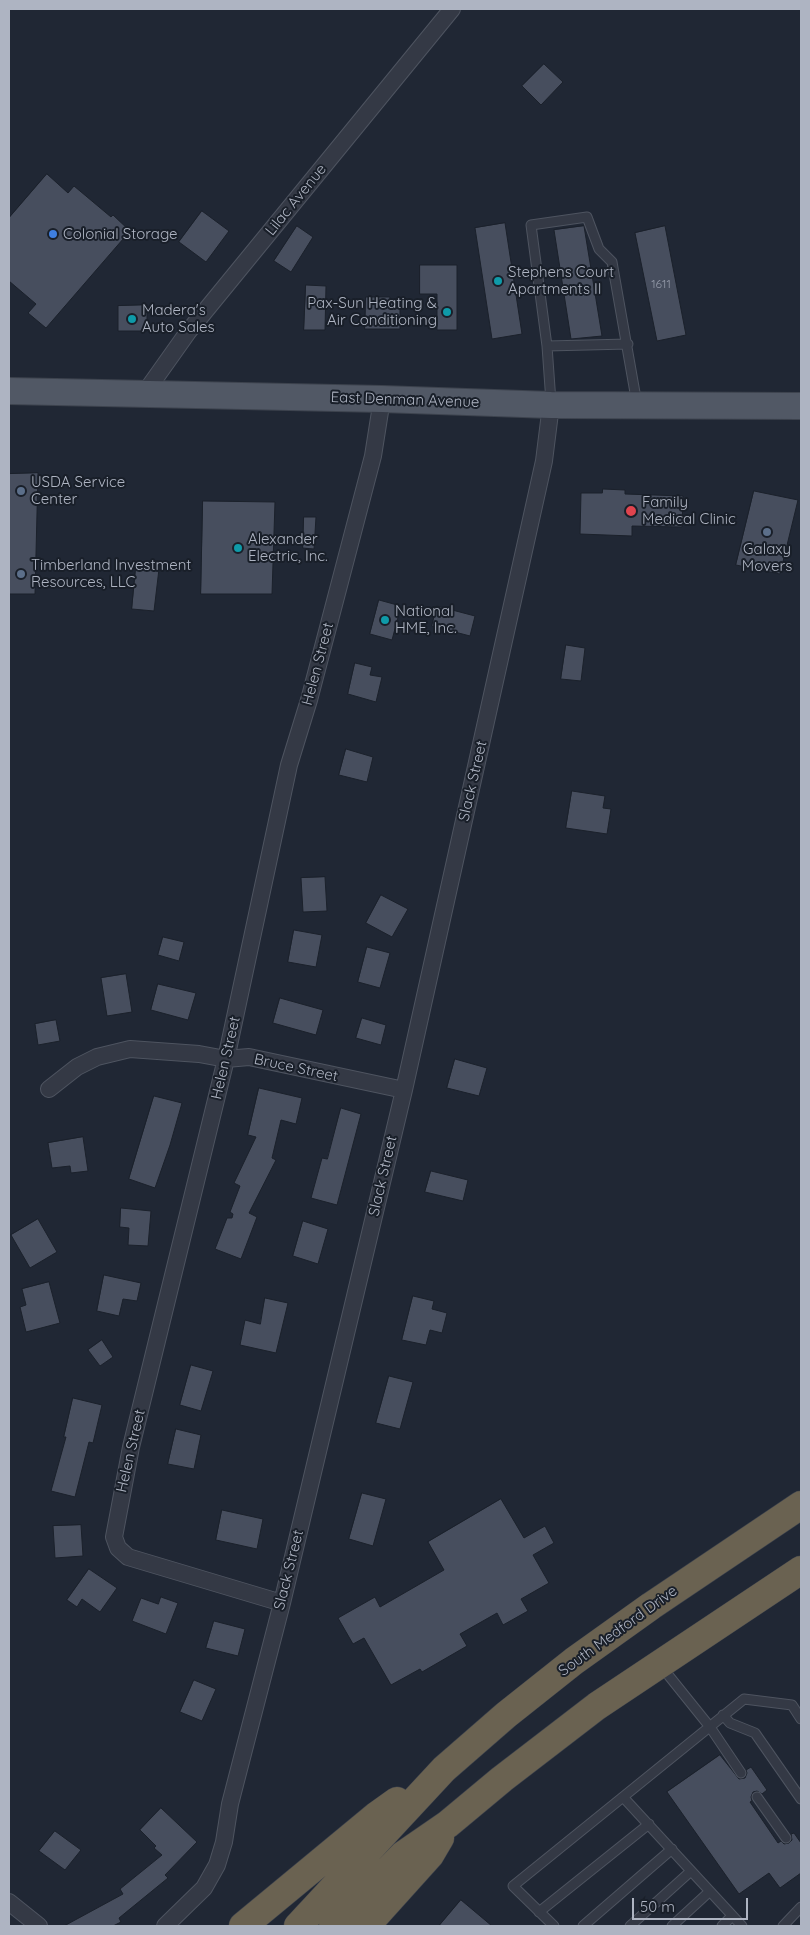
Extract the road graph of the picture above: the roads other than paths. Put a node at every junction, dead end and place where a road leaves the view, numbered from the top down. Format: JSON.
{"nodes":[{"id":1,"x":452,"y":9,"type":"edge"},
{"id":2,"x":628,"y":344,"type":"junction"},
{"id":3,"x":547,"y":346,"type":"junction"},
{"id":4,"x":9,"y":391,"type":"edge"},
{"id":5,"x":144,"y":394,"type":"junction"},
{"id":6,"x":382,"y":399,"type":"junction"},
{"id":7,"x":551,"y":405,"type":"junction"},
{"id":8,"x":637,"y":405,"type":"junction"},
{"id":9,"x":801,"y":406,"type":"edge"},
{"id":10,"x":226,"y":1059,"type":"junction"},
{"id":11,"x":49,"y":1089,"type":"dead end"},
{"id":12,"x":404,"y":1090,"type":"junction"},
{"id":13,"x":801,"y":1505,"type":"edge"},
{"id":14,"x":801,"y":1570,"type":"edge"},
{"id":15,"x":282,"y":1603,"type":"junction"},
{"id":16,"x":659,"y":1664,"type":"junction"},
{"id":17,"x":723,"y":1715,"type":"junction"},
{"id":18,"x":801,"y":1719,"type":"edge"},
{"id":19,"x":710,"y":1727,"type":"junction"},
{"id":20,"x":444,"y":1769,"type":"junction"},
{"id":21,"x":741,"y":1773,"type":"dead end"},
{"id":22,"x":623,"y":1797,"type":"junction"},
{"id":23,"x":758,"y":1797,"type":"dead end"},
{"id":24,"x":801,"y":1799,"type":"edge"},
{"id":25,"x":448,"y":1824,"type":"junction"},
{"id":26,"x":648,"y":1824,"type":"junction"},
{"id":27,"x":786,"y":1838,"type":"dead end"},
{"id":28,"x":672,"y":1849,"type":"junction"},
{"id":29,"x":691,"y":1871,"type":"junction"},
{"id":30,"x":710,"y":1892,"type":"junction"},
{"id":31,"x":9,"y":1902,"type":"edge"},
{"id":32,"x":801,"y":1907,"type":"edge"},
{"id":33,"x":539,"y":1912,"type":"junction"},
{"id":34,"x":732,"y":1916,"type":"junction"},
{"id":35,"x":39,"y":1926,"type":"edge"},
{"id":36,"x":165,"y":1926,"type":"edge"},
{"id":37,"x":243,"y":1926,"type":"edge"},
{"id":38,"x":298,"y":1926,"type":"edge"},
{"id":39,"x":333,"y":1926,"type":"edge"},
{"id":40,"x":366,"y":1926,"type":"edge"},
{"id":41,"x":554,"y":1926,"type":"edge"},
{"id":42,"x":583,"y":1926,"type":"edge"},
{"id":43,"x":630,"y":1926,"type":"edge"},
{"id":44,"x":672,"y":1926,"type":"edge"},
{"id":45,"x":722,"y":1926,"type":"edge"},
{"id":46,"x":742,"y":1926,"type":"edge"},
{"id":47,"x":784,"y":1926,"type":"edge"}],
"edges":[{"from":1,"to":5,"type":"street","name":"Lilac Avenue"},
{"from":2,"to":3,"type":"lane"},
{"from":2,"to":3,"type":"lane"},
{"from":2,"to":8,"type":"lane"},
{"from":3,"to":7,"type":"lane"},
{"from":4,"to":5,"type":"main road","name":"East Denman Avenue"},
{"from":5,"to":6,"type":"main road","name":"East Denman Avenue"},
{"from":6,"to":7,"type":"main road","name":"East Denman Avenue"},
{"from":6,"to":10,"type":"street","name":"Helen Street"},
{"from":7,"to":8,"type":"main road","name":"East Denman Avenue"},
{"from":7,"to":12,"type":"street","name":"Slack Street"},
{"from":8,"to":9,"type":"main road","name":"East Denman Avenue"},
{"from":10,"to":11,"type":"street","name":"Bruce Street"},
{"from":10,"to":12,"type":"street","name":"Bruce Street"},
{"from":10,"to":15,"type":"street","name":"Helen Street"},
{"from":12,"to":15,"type":"street","name":"Slack Street"},
{"from":13,"to":20,"type":"highway","name":"South Medford Drive"},
{"from":14,"to":16,"type":"highway"},
{"from":15,"to":36,"type":"street","name":"Slack Street"},
{"from":16,"to":19,"type":"lane"},
{"from":16,"to":25,"type":"highway"},
{"from":17,"to":18,"type":"lane"},
{"from":17,"to":19,"type":"lane"},
{"from":17,"to":24,"type":"lane"},
{"from":19,"to":21,"type":"lane"},
{"from":19,"to":22,"type":"lane"},
{"from":20,"to":37,"type":"highway"},
{"from":20,"to":38,"type":"highway"},
{"from":22,"to":26,"type":"lane"},
{"from":22,"to":33,"type":"lane"},
{"from":23,"to":27,"type":"lane"},
{"from":25,"to":39,"type":"highway"},
{"from":25,"to":40,"type":"highway"},
{"from":26,"to":28,"type":"lane"},
{"from":26,"to":33,"type":"lane"},
{"from":28,"to":29,"type":"lane"},
{"from":28,"to":42,"type":"lane"},
{"from":29,"to":30,"type":"lane"},
{"from":29,"to":43,"type":"lane"},
{"from":30,"to":34,"type":"lane"},
{"from":30,"to":44,"type":"lane"},
{"from":31,"to":35,"type":"street"},
{"from":32,"to":47,"type":"lane"},
{"from":33,"to":41,"type":"lane"},
{"from":34,"to":45,"type":"lane"},
{"from":34,"to":46,"type":"lane"}]}
